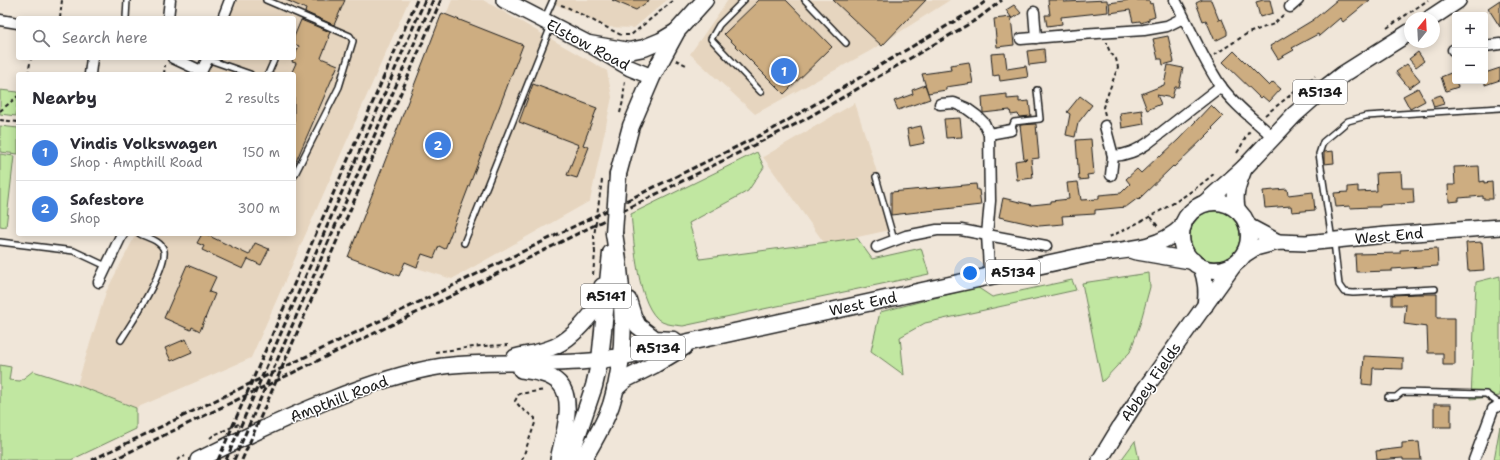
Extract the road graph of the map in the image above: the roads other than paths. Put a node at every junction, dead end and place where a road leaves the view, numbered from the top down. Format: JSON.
{"nodes":[{"id":1,"x":128,"y":0,"type":"edge"},
{"id":2,"x":170,"y":0,"type":"edge"},
{"id":3,"x":230,"y":0,"type":"edge"},
{"id":4,"x":266,"y":0,"type":"edge"},
{"id":5,"x":504,"y":0,"type":"edge"},
{"id":6,"x":705,"y":0,"type":"edge"},
{"id":7,"x":744,"y":0,"type":"edge"},
{"id":8,"x":805,"y":0,"type":"edge"},
{"id":9,"x":1175,"y":0,"type":"edge"},
{"id":10,"x":1458,"y":0,"type":"edge"},
{"id":11,"x":552,"y":1,"type":"edge"},
{"id":12,"x":293,"y":12,"type":"junction"},
{"id":13,"x":1034,"y":12,"type":"dead end"},
{"id":14,"x":1440,"y":12,"type":"edge"},
{"id":15,"x":126,"y":16,"type":"edge"},
{"id":16,"x":168,"y":16,"type":"edge"},
{"id":17,"x":224,"y":16,"type":"edge"},
{"id":18,"x":291,"y":16,"type":"edge"},
{"id":19,"x":1184,"y":18,"type":"junction"},
{"id":20,"x":0,"y":20,"type":"edge"},
{"id":21,"x":16,"y":23,"type":"edge"},
{"id":22,"x":548,"y":23,"type":"junction"},
{"id":23,"x":677,"y":31,"type":"junction"},
{"id":24,"x":1404,"y":36,"type":"edge"},
{"id":25,"x":1036,"y":38,"type":"junction"},
{"id":26,"x":1021,"y":39,"type":"dead end"},
{"id":27,"x":846,"y":43,"type":"dead end"},
{"id":28,"x":589,"y":44,"type":"junction"},
{"id":29,"x":1500,"y":44,"type":"edge"},
{"id":30,"x":1488,"y":46,"type":"edge"},
{"id":31,"x":92,"y":60,"type":"edge"},
{"id":32,"x":177,"y":60,"type":"edge"},
{"id":33,"x":206,"y":60,"type":"edge"},
{"id":34,"x":212,"y":60,"type":"edge"},
{"id":35,"x":274,"y":60,"type":"edge"},
{"id":36,"x":90,"y":72,"type":"edge"},
{"id":37,"x":199,"y":72,"type":"edge"},
{"id":38,"x":201,"y":72,"type":"edge"},
{"id":39,"x":245,"y":72,"type":"edge"},
{"id":40,"x":269,"y":72,"type":"edge"},
{"id":41,"x":652,"y":77,"type":"junction"},
{"id":42,"x":1221,"y":86,"type":"junction"},
{"id":43,"x":1037,"y":90,"type":"dead end"},
{"id":44,"x":761,"y":92,"type":"dead end"},
{"id":45,"x":940,"y":104,"type":"dead end"},
{"id":46,"x":1500,"y":108,"type":"edge"},
{"id":47,"x":1105,"y":126,"type":"road end"},
{"id":48,"x":1011,"y":130,"type":"joint"},
{"id":49,"x":989,"y":134,"type":"junction"},
{"id":50,"x":1273,"y":137,"type":"junction"},
{"id":51,"x":1113,"y":156,"type":"junction"},
{"id":52,"x":1239,"y":162,"type":"junction"},
{"id":53,"x":296,"y":172,"type":"edge"},
{"id":54,"x":1111,"y":175,"type":"dead end"},
{"id":55,"x":876,"y":177,"type":"dead end"},
{"id":56,"x":1204,"y":203,"type":"junction"},
{"id":57,"x":1237,"y":210,"type":"junction"},
{"id":58,"x":1183,"y":226,"type":"junction"},
{"id":59,"x":1248,"y":226,"type":"junction"},
{"id":60,"x":1500,"y":227,"type":"edge"},
{"id":61,"x":614,"y":233,"type":"junction"},
{"id":62,"x":987,"y":235,"type":"junction"},
{"id":63,"x":121,"y":236,"type":"edge"},
{"id":64,"x":144,"y":236,"type":"edge"},
{"id":65,"x":894,"y":240,"type":"junction"},
{"id":66,"x":1333,"y":241,"type":"junction"},
{"id":67,"x":0,"y":242,"type":"edge"},
{"id":68,"x":1278,"y":242,"type":"junction"},
{"id":69,"x":464,"y":244,"type":"dead end"},
{"id":70,"x":877,"y":246,"type":"dead end"},
{"id":71,"x":1046,"y":246,"type":"dead end"},
{"id":72,"x":1127,"y":250,"type":"junction"},
{"id":73,"x":1239,"y":260,"type":"junction"},
{"id":74,"x":1197,"y":264,"type":"junction"},
{"id":75,"x":106,"y":266,"type":"junction"},
{"id":76,"x":620,"y":274,"type":"junction"},
{"id":77,"x":991,"y":277,"type":"junction"},
{"id":78,"x":99,"y":282,"type":"dead end"},
{"id":79,"x":1435,"y":289,"type":"dead end"},
{"id":80,"x":1205,"y":306,"type":"junction"},
{"id":81,"x":121,"y":340,"type":"dead end"},
{"id":82,"x":696,"y":340,"type":"junction"},
{"id":83,"x":620,"y":357,"type":"junction"},
{"id":84,"x":600,"y":360,"type":"junction"},
{"id":85,"x":487,"y":363,"type":"junction"},
{"id":86,"x":615,"y":389,"type":"junction"},
{"id":87,"x":1388,"y":397,"type":"dead end"},
{"id":88,"x":1500,"y":405,"type":"edge"},
{"id":89,"x":198,"y":460,"type":"edge"},
{"id":90,"x":558,"y":460,"type":"edge"},
{"id":91,"x":569,"y":460,"type":"edge"},
{"id":92,"x":583,"y":460,"type":"edge"},
{"id":93,"x":1100,"y":460,"type":"edge"},
{"id":94,"x":1474,"y":460,"type":"edge"}],
"edges":[{"from":1,"to":15,"type":"lane"},
{"from":2,"to":16,"type":"street"},
{"from":3,"to":17,"type":"street"},
{"from":4,"to":12,"type":"lane"},
{"from":5,"to":22,"type":"main road","name":"Elstow Road"},
{"from":6,"to":23,"type":"main road","number":"A5141"},
{"from":7,"to":44,"type":"lane"},
{"from":8,"to":27,"type":"lane"},
{"from":9,"to":19,"type":"street"},
{"from":10,"to":14,"type":"main road"},
{"from":11,"to":22,"type":"lane"},
{"from":12,"to":18,"type":"lane"},
{"from":12,"to":53,"type":"lane"},
{"from":13,"to":25,"type":"street"},
{"from":19,"to":25,"type":"street"},
{"from":19,"to":42,"type":"street"},
{"from":20,"to":21,"type":"street"},
{"from":22,"to":28,"type":"main road","name":"Elstow Road"},
{"from":22,"to":69,"type":"lane"},
{"from":23,"to":28,"type":"main road"},
{"from":23,"to":41,"type":"main road","number":"A5141"},
{"from":24,"to":50,"type":"main road","number":"A5134"},
{"from":25,"to":26,"type":"street"},
{"from":28,"to":41,"type":"main road","name":"Elstow Road"},
{"from":29,"to":30,"type":"street"},
{"from":31,"to":36,"type":"street"},
{"from":32,"to":37,"type":"street"},
{"from":33,"to":38,"type":"street"},
{"from":34,"to":39,"type":"lane"},
{"from":35,"to":40,"type":"lane"},
{"from":41,"to":61,"type":"main road","number":"A5141","bridge":true},
{"from":42,"to":50,"type":"street"},
{"from":42,"to":51,"type":"street"},
{"from":43,"to":48,"type":"lane"},
{"from":45,"to":49,"type":"street"},
{"from":46,"to":66,"type":"lane"},
{"from":47,"to":51,"type":"street"},
{"from":48,"to":49,"type":"street"},
{"from":49,"to":62,"type":"street"},
{"from":50,"to":52,"type":"main road","number":"A5134"},
{"from":51,"to":54,"type":"street"},
{"from":52,"to":56,"type":"main road","number":"A5134"},
{"from":52,"to":57,"type":"main road","number":"A5134"},
{"from":55,"to":65,"type":"lane"},
{"from":56,"to":57,"type":"main road"},
{"from":56,"to":58,"type":"main road","number":"A5134"},
{"from":57,"to":59,"type":"main road"},
{"from":58,"to":72,"type":"main road","name":"West End","number":"A5134"},
{"from":58,"to":74,"type":"main road","number":"A5134"},
{"from":59,"to":68,"type":"main road","name":"West End"},
{"from":59,"to":73,"type":"main road"},
{"from":60,"to":66,"type":"main road","name":"West End"},
{"from":61,"to":76,"type":"main road"},
{"from":61,"to":84,"type":"main road","number":"A5141"},
{"from":61,"to":85,"type":"main road","name":"Ampthill Road"},
{"from":62,"to":65,"type":"street"},
{"from":62,"to":71,"type":"street"},
{"from":62,"to":77,"type":"street"},
{"from":63,"to":75,"type":"street"},
{"from":64,"to":81,"type":"lane"},
{"from":65,"to":70,"type":"street"},
{"from":66,"to":68,"type":"main road","name":"West End"},
{"from":66,"to":79,"type":"lane"},
{"from":67,"to":75,"type":"lane"},
{"from":68,"to":73,"type":"main road","name":"West End"},
{"from":72,"to":74,"type":"main road","name":"West End","number":"A5134"},
{"from":72,"to":77,"type":"main road","name":"West End","number":"A5134"},
{"from":73,"to":74,"type":"main road","number":"A5134"},
{"from":73,"to":80,"type":"main road","name":"Abbey Fields"},
{"from":74,"to":80,"type":"main road"},
{"from":75,"to":78,"type":"street"},
{"from":76,"to":82,"type":"main road"},
{"from":76,"to":83,"type":"main road"},
{"from":77,"to":82,"type":"main road","name":"West End","number":"A5134"},
{"from":80,"to":93,"type":"main road","name":"Abbey Fields"},
{"from":82,"to":83,"type":"main road","name":"West End","number":"A5134"},
{"from":82,"to":86,"type":"main road"},
{"from":83,"to":84,"type":"main road","name":"West End","number":"A5134"},
{"from":83,"to":86,"type":"main road"},
{"from":84,"to":85,"type":"main road","name":"Ampthill Road"},
{"from":84,"to":91,"type":"main road","number":"A5141"},
{"from":85,"to":89,"type":"main road","name":"Ampthill Road"},
{"from":85,"to":90,"type":"main road"},
{"from":86,"to":92,"type":"main road"},
{"from":87,"to":88,"type":"lane"},
{"from":88,"to":94,"type":"street"}]}
